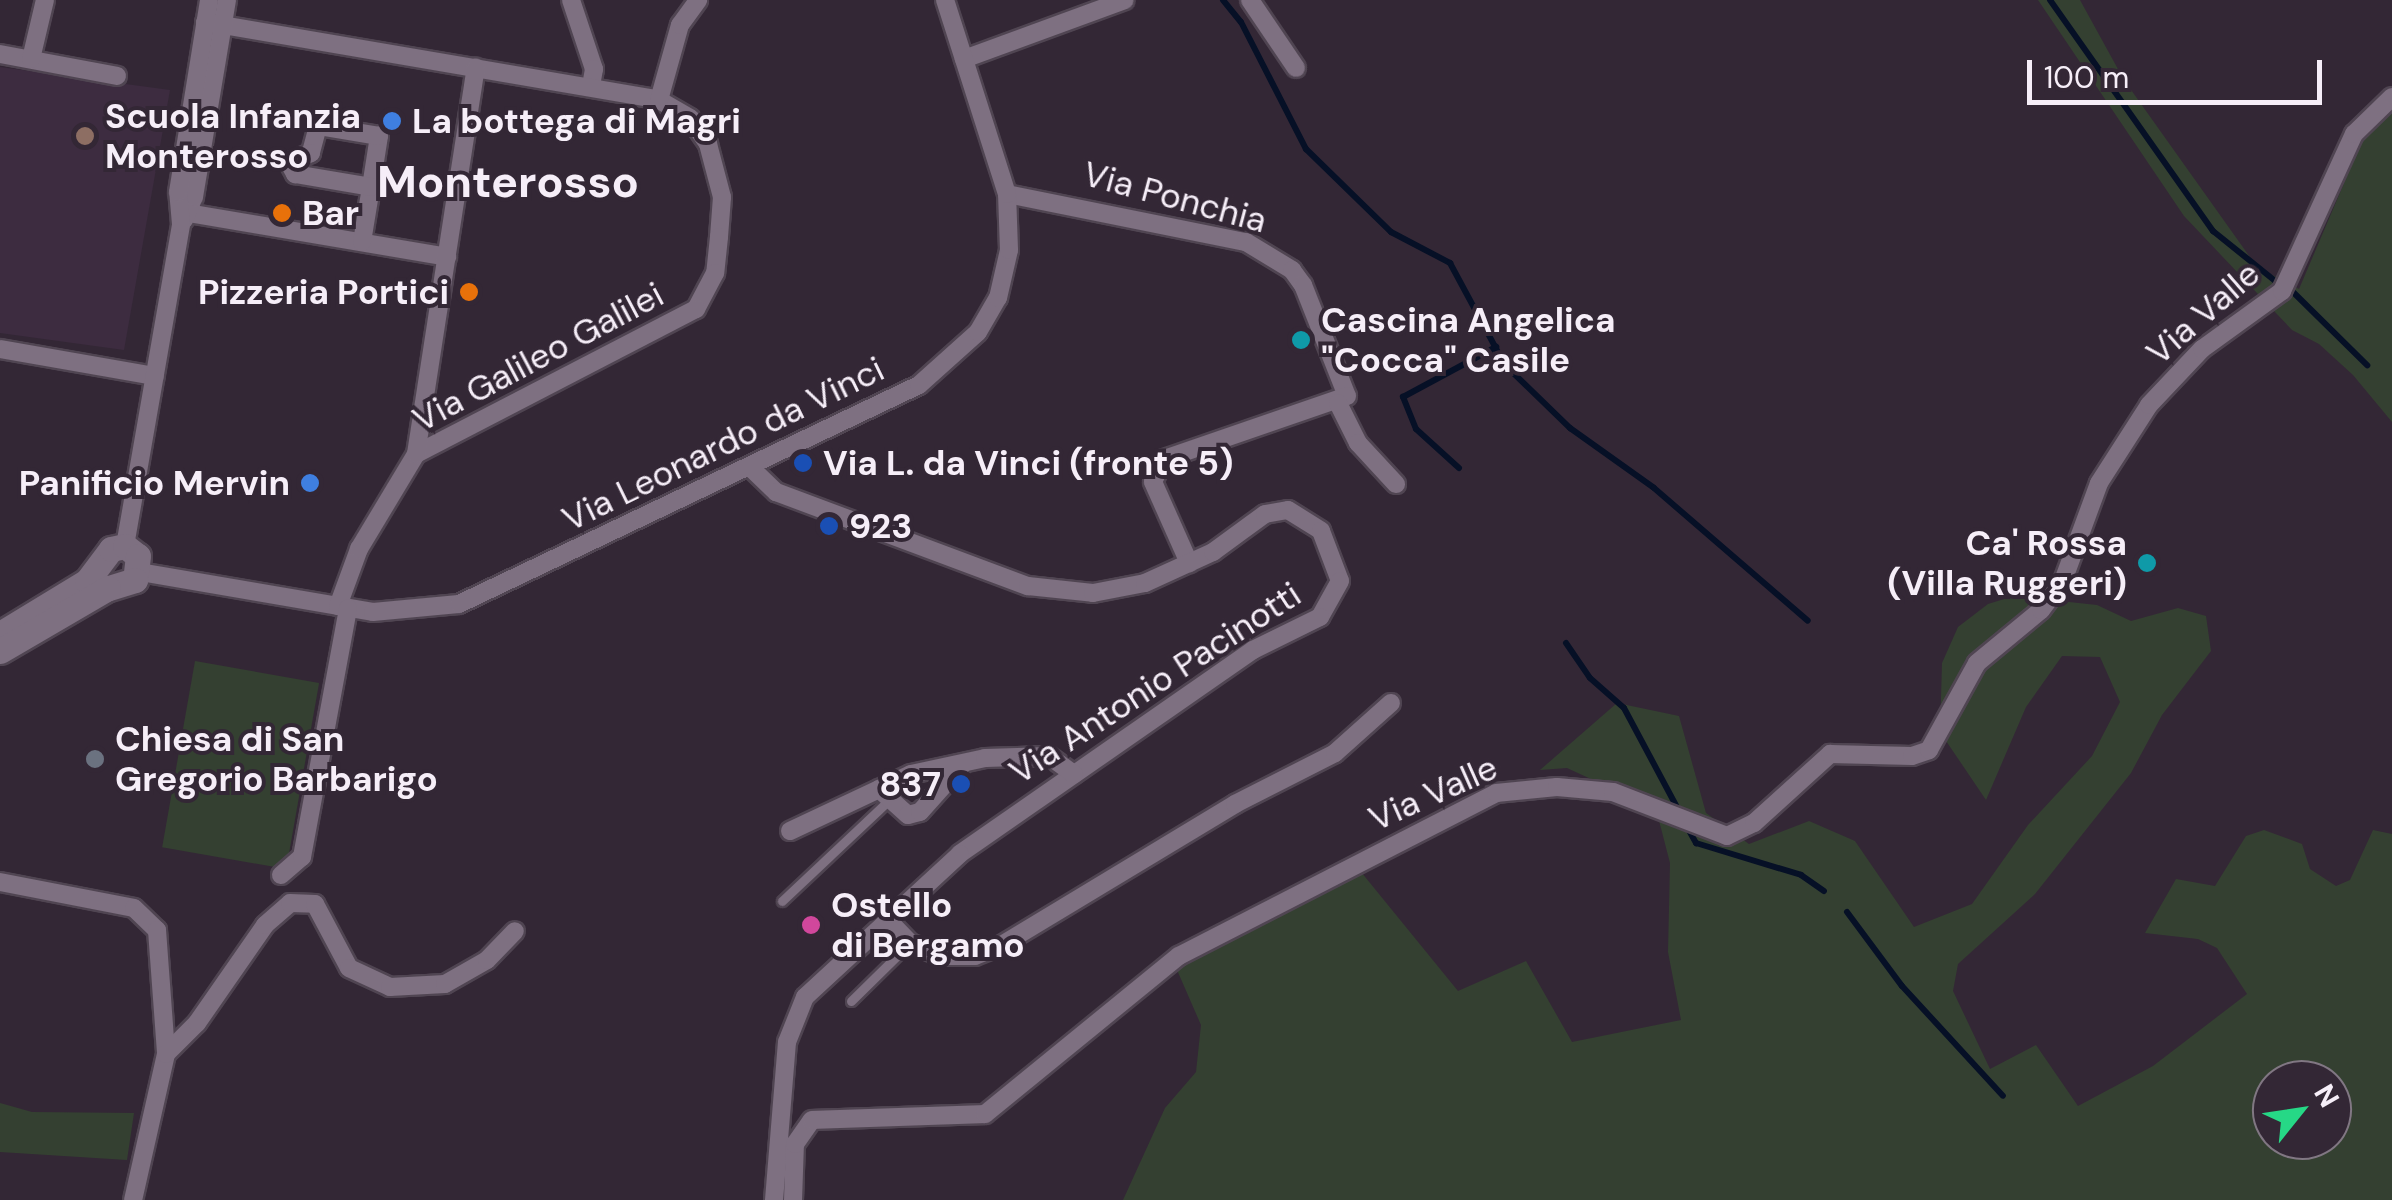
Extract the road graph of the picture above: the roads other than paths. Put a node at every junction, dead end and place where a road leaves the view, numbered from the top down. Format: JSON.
{"nodes":[{"id":1,"x":45,"y":0,"type":"edge"},
{"id":2,"x":208,"y":0,"type":"edge"},
{"id":3,"x":227,"y":0,"type":"edge"},
{"id":4,"x":572,"y":0,"type":"edge"},
{"id":5,"x":698,"y":0,"type":"edge"},
{"id":6,"x":945,"y":0,"type":"edge"},
{"id":7,"x":1125,"y":0,"type":"edge"},
{"id":8,"x":1250,"y":0,"type":"edge"},
{"id":9,"x":214,"y":23,"type":"junction"},
{"id":10,"x":0,"y":54,"type":"edge"},
{"id":11,"x":964,"y":59,"type":"junction"},
{"id":12,"x":31,"y":60,"type":"junction"},
{"id":13,"x":476,"y":68,"type":"junction"},
{"id":14,"x":1296,"y":68,"type":"dead end"},
{"id":15,"x":117,"y":76,"type":"dead end"},
{"id":16,"x":591,"y":86,"type":"junction"},
{"id":17,"x":2392,"y":97,"type":"edge"},
{"id":18,"x":658,"y":100,"type":"junction"},
{"id":19,"x":371,"y":188,"type":"junction"},
{"id":20,"x":1008,"y":194,"type":"junction"},
{"id":21,"x":185,"y":219,"type":"junction"},
{"id":22,"x":362,"y":242,"type":"junction"},
{"id":23,"x":447,"y":257,"type":"junction"},
{"id":24,"x":0,"y":350,"type":"edge"},
{"id":25,"x":155,"y":376,"type":"junction"},
{"id":26,"x":1338,"y":403,"type":"junction"},
{"id":27,"x":416,"y":454,"type":"junction"},
{"id":28,"x":751,"y":468,"type":"junction"},
{"id":29,"x":1396,"y":484,"type":"dead end"},
{"id":30,"x":125,"y":546,"type":"junction"},
{"id":31,"x":1189,"y":563,"type":"junction"},
{"id":32,"x":140,"y":572,"type":"junction"},
{"id":33,"x":110,"y":575,"type":"junction"},
{"id":34,"x":343,"y":607,"type":"junction"},
{"id":35,"x":0,"y":634,"type":"edge"},
{"id":36,"x":0,"y":651,"type":"edge"},
{"id":37,"x":1391,"y":703,"type":"dead end"},
{"id":38,"x":966,"y":762,"type":"junction"},
{"id":39,"x":1074,"y":774,"type":"junction"},
{"id":40,"x":884,"y":794,"type":"junction"},
{"id":41,"x":790,"y":831,"type":"dead end"},
{"id":42,"x":281,"y":875,"type":"dead end"},
{"id":43,"x":0,"y":882,"type":"edge"},
{"id":44,"x":782,"y":902,"type":"dead end"},
{"id":45,"x":887,"y":919,"type":"junction"},
{"id":46,"x":515,"y":932,"type":"dead end"},
{"id":47,"x":910,"y":942,"type":"junction"},
{"id":48,"x":851,"y":1001,"type":"dead end"},
{"id":49,"x":166,"y":1054,"type":"junction"},
{"id":50,"x":133,"y":1200,"type":"edge"},
{"id":51,"x":774,"y":1200,"type":"edge"},
{"id":52,"x":792,"y":1200,"type":"edge"}],
"edges":[{"from":1,"to":12,"type":"street"},
{"from":2,"to":9,"type":"street"},
{"from":3,"to":9,"type":"street"},
{"from":4,"to":16,"type":"street"},
{"from":5,"to":18,"type":"street"},
{"from":6,"to":11,"type":"street","name":"Via Leonardo da Vinci"},
{"from":7,"to":11,"type":"street"},
{"from":8,"to":14,"type":"street"},
{"from":9,"to":13,"type":"street","name":"Via Galileo Galilei"},
{"from":9,"to":21,"type":"street"},
{"from":10,"to":12,"type":"street"},
{"from":11,"to":20,"type":"street","name":"Via Leonardo da Vinci"},
{"from":12,"to":15,"type":"street"},
{"from":13,"to":16,"type":"street","name":"Via Galileo Galilei"},
{"from":13,"to":23,"type":"street"},
{"from":16,"to":18,"type":"street","name":"Via Galileo Galilei"},
{"from":17,"to":52,"type":"street","name":"Via Valle"},
{"from":18,"to":27,"type":"street","name":"Via Galileo Galilei"},
{"from":19,"to":19,"type":"street"},
{"from":19,"to":22,"type":"street"},
{"from":20,"to":26,"type":"street","name":"Via Ponchia"},
{"from":20,"to":28,"type":"street","name":"Via Leonardo da Vinci"},
{"from":21,"to":22,"type":"street"},
{"from":21,"to":25,"type":"street"},
{"from":22,"to":23,"type":"street"},
{"from":23,"to":27,"type":"street"},
{"from":24,"to":25,"type":"street"},
{"from":25,"to":30,"type":"street"},
{"from":26,"to":29,"type":"street","name":"Via Ponchia"},
{"from":26,"to":31,"type":"street"},
{"from":27,"to":34,"type":"street","name":"Via Galileo Galilei"},
{"from":28,"to":31,"type":"street","name":"Via Antonio Pacinotti"},
{"from":28,"to":34,"type":"street","name":"Via Leonardo da Vinci"},
{"from":30,"to":32,"type":"street"},
{"from":30,"to":33,"type":"street"},
{"from":31,"to":39,"type":"street","name":"Via Antonio Pacinotti"},
{"from":32,"to":33,"type":"street"},
{"from":32,"to":34,"type":"street","name":"Via Leonardo da Vinci"},
{"from":33,"to":35,"type":"street"},
{"from":33,"to":36,"type":"street"},
{"from":34,"to":42,"type":"street","name":"Via Galileo Galilei"},
{"from":37,"to":47,"type":"street"},
{"from":38,"to":39,"type":"street"},
{"from":38,"to":40,"type":"street"},
{"from":38,"to":40,"type":"street"},
{"from":39,"to":45,"type":"street","name":"Via Antonio Pacinotti"},
{"from":40,"to":41,"type":"street"},
{"from":40,"to":44,"type":"lane"},
{"from":43,"to":49,"type":"street"},
{"from":45,"to":47,"type":"street"},
{"from":45,"to":51,"type":"street","name":"Via Antonio Pacinotti"},
{"from":46,"to":49,"type":"street"},
{"from":47,"to":48,"type":"lane"},
{"from":49,"to":50,"type":"street"}]}
